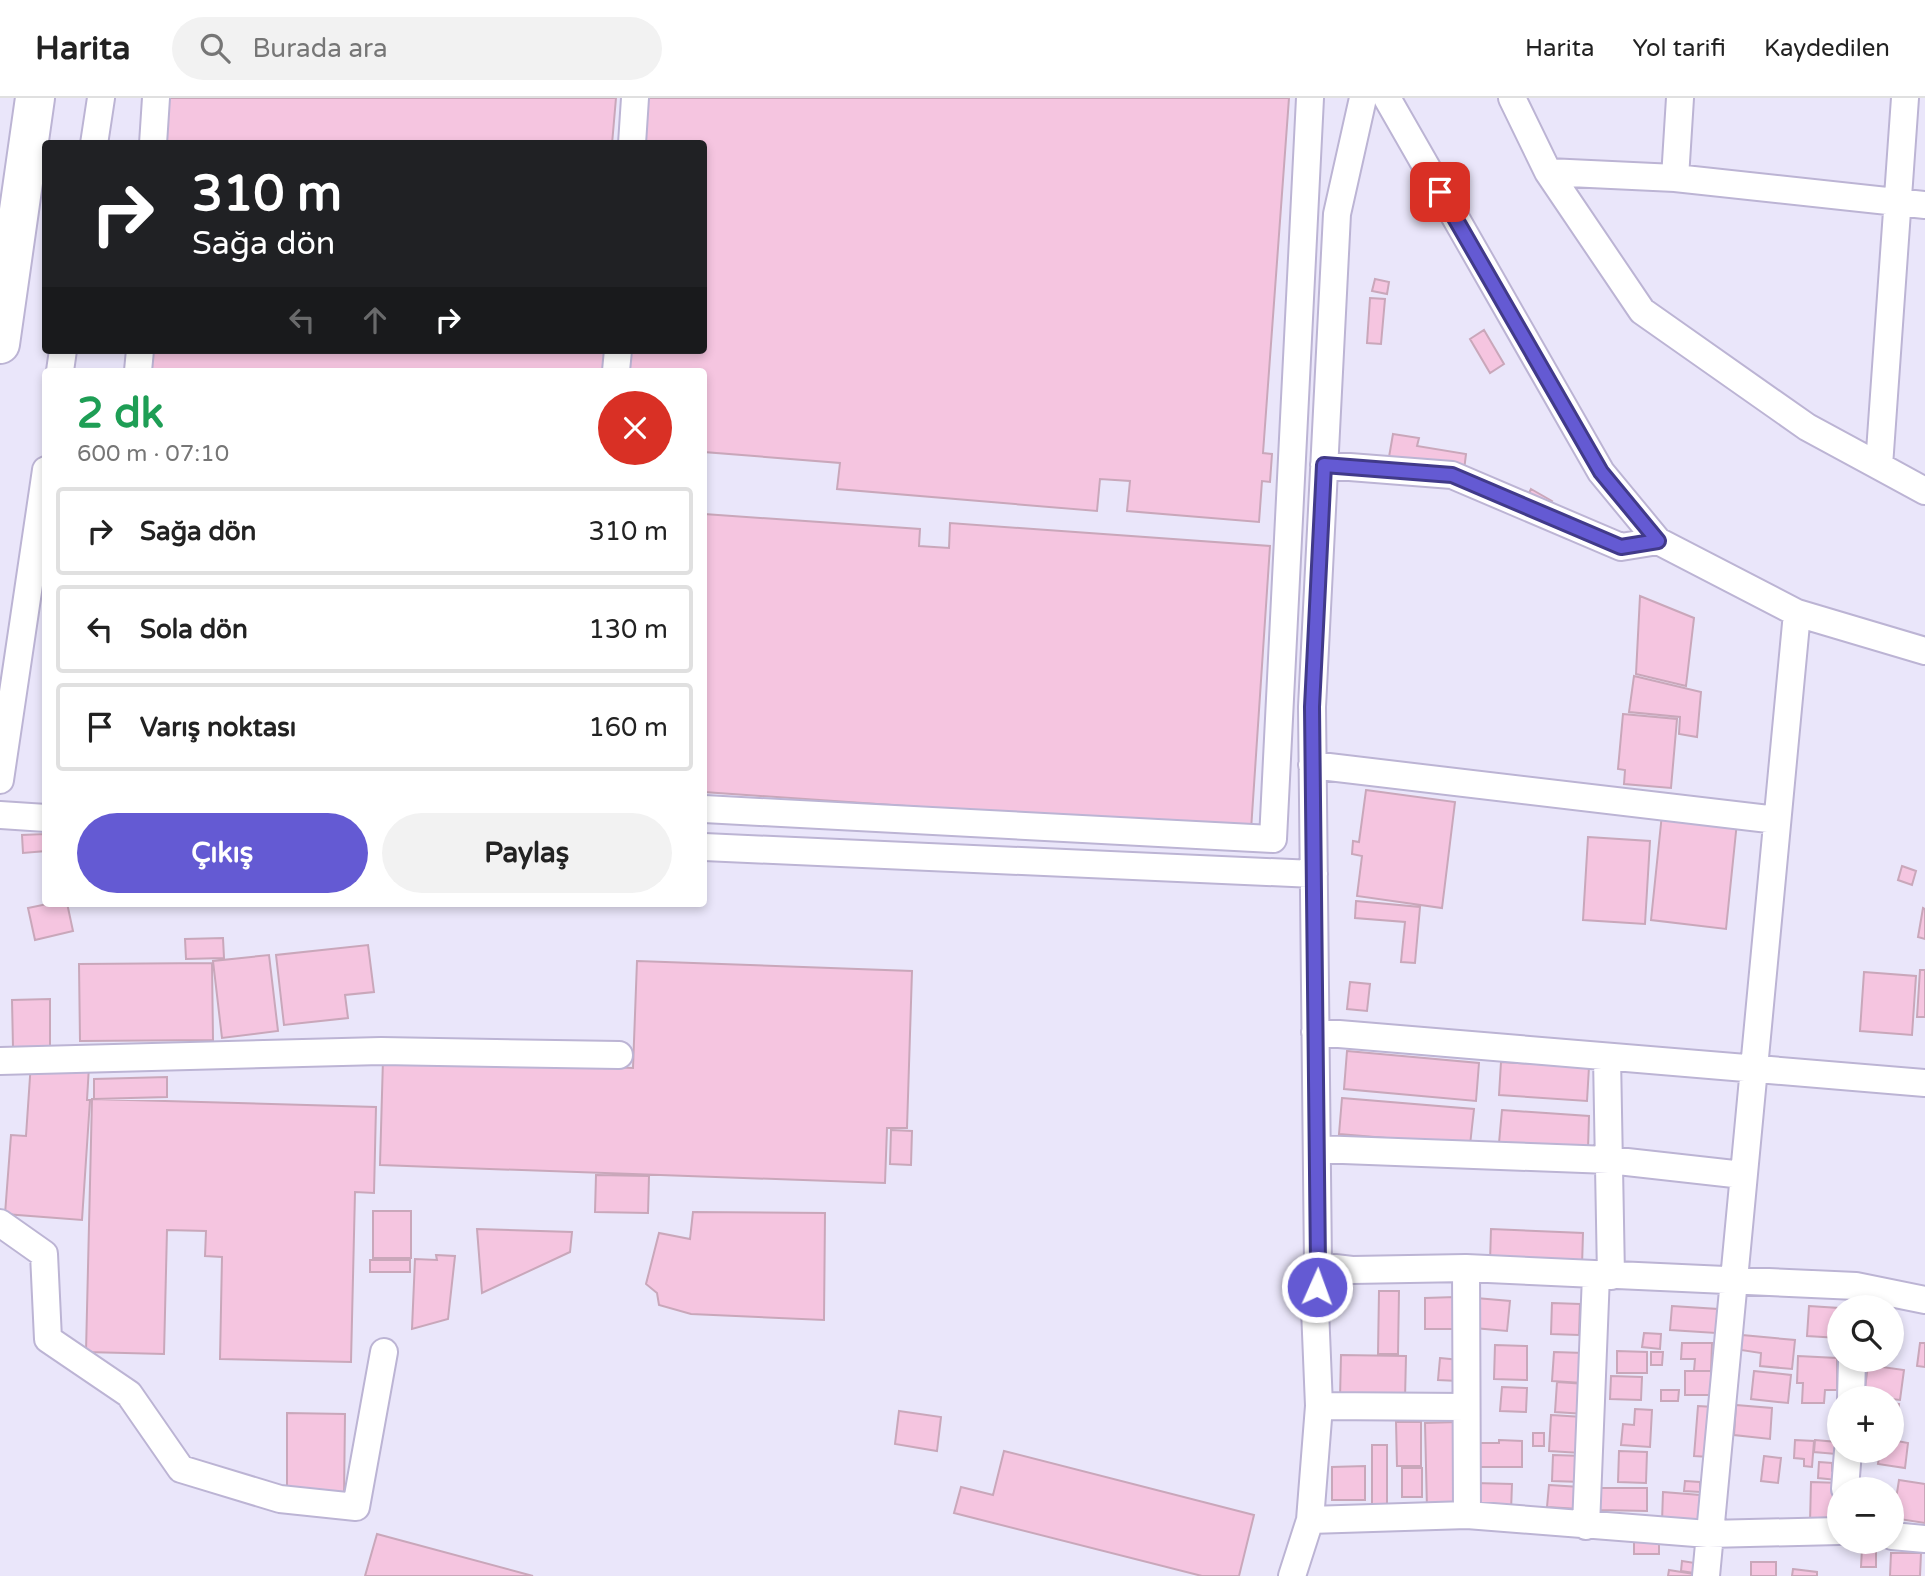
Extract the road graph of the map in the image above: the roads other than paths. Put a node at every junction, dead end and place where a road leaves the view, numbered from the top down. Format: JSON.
{"nodes":[{"id":1,"x":35,"y":98,"type":"edge"},
{"id":2,"x":100,"y":98,"type":"edge"},
{"id":3,"x":156,"y":98,"type":"edge"},
{"id":4,"x":635,"y":98,"type":"edge"},
{"id":5,"x":1310,"y":98,"type":"edge"},
{"id":6,"x":1363,"y":98,"type":"edge"},
{"id":7,"x":1387,"y":98,"type":"edge"},
{"id":8,"x":1512,"y":98,"type":"edge"},
{"id":9,"x":1680,"y":98,"type":"edge"},
{"id":10,"x":1905,"y":98,"type":"edge"},
{"id":11,"x":95,"y":140,"type":"edge"},
{"id":12,"x":153,"y":140,"type":"edge"},
{"id":13,"x":632,"y":140,"type":"edge"},
{"id":14,"x":1548,"y":172,"type":"junction"},
{"id":15,"x":1675,"y":178,"type":"junction"},
{"id":16,"x":1912,"y":204,"type":"edge"},
{"id":17,"x":0,"y":344,"type":"edge"},
{"id":18,"x":1324,"y":465,"type":"junction"},
{"id":19,"x":1879,"y":466,"type":"junction"},
{"id":20,"x":1925,"y":491,"type":"edge"},
{"id":21,"x":42,"y":521,"type":"edge"},
{"id":22,"x":1658,"y":541,"type":"junction"},
{"id":23,"x":1797,"y":613,"type":"junction"},
{"id":24,"x":34,"y":624,"type":"edge"},
{"id":25,"x":1925,"y":650,"type":"edge"},
{"id":26,"x":1312,"y":765,"type":"junction"},
{"id":27,"x":0,"y":780,"type":"edge"},
{"id":28,"x":707,"y":808,"type":"edge"},
{"id":29,"x":0,"y":816,"type":"edge"},
{"id":30,"x":42,"y":818,"type":"edge"},
{"id":31,"x":1777,"y":820,"type":"junction"},
{"id":32,"x":707,"y":847,"type":"edge"},
{"id":33,"x":1314,"y":874,"type":"junction"},
{"id":34,"x":1315,"y":1032,"type":"junction"},
{"id":35,"x":619,"y":1055,"type":"dead end"},
{"id":36,"x":1607,"y":1057,"type":"junction"},
{"id":37,"x":0,"y":1061,"type":"edge"},
{"id":38,"x":1753,"y":1069,"type":"junction"},
{"id":39,"x":1925,"y":1083,"type":"edge"},
{"id":40,"x":1317,"y":1149,"type":"junction"},
{"id":41,"x":1609,"y":1160,"type":"junction"},
{"id":42,"x":1743,"y":1175,"type":"junction"},
{"id":43,"x":0,"y":1223,"type":"edge"},
{"id":44,"x":1318,"y":1266,"type":"junction"},
{"id":45,"x":1466,"y":1268,"type":"junction"},
{"id":46,"x":1604,"y":1275,"type":"junction"},
{"id":47,"x":1733,"y":1282,"type":"junction"},
{"id":48,"x":1840,"y":1295,"type":"edge"},
{"id":49,"x":1904,"y":1299,"type":"edge"},
{"id":50,"x":1925,"y":1300,"type":"edge"},
{"id":51,"x":384,"y":1352,"type":"dead end"},
{"id":52,"x":1318,"y":1406,"type":"junction"},
{"id":53,"x":1466,"y":1407,"type":"junction"},
{"id":54,"x":1468,"y":1515,"type":"junction"},
{"id":55,"x":1310,"y":1520,"type":"junction"},
{"id":56,"x":1586,"y":1526,"type":"junction"},
{"id":57,"x":1827,"y":1531,"type":"edge"},
{"id":58,"x":1708,"y":1534,"type":"junction"},
{"id":59,"x":1904,"y":1537,"type":"edge"},
{"id":60,"x":1925,"y":1539,"type":"edge"},
{"id":61,"x":1292,"y":1576,"type":"edge"},
{"id":62,"x":1706,"y":1576,"type":"edge"}],
"edges":[{"from":1,"to":17,"type":"highway"},
{"from":2,"to":11,"type":"street"},
{"from":3,"to":12,"type":"street"},
{"from":4,"to":13,"type":"street"},
{"from":5,"to":28,"type":"street"},
{"from":6,"to":18,"type":"street"},
{"from":7,"to":22,"type":"street"},
{"from":8,"to":14,"type":"street"},
{"from":9,"to":15,"type":"street"},
{"from":10,"to":16,"type":"street"},
{"from":14,"to":15,"type":"street"},
{"from":14,"to":19,"type":"street"},
{"from":15,"to":16,"type":"street"},
{"from":16,"to":19,"type":"street"},
{"from":18,"to":22,"type":"street"},
{"from":18,"to":26,"type":"street"},
{"from":19,"to":20,"type":"street"},
{"from":21,"to":24,"type":"street"},
{"from":22,"to":23,"type":"street"},
{"from":23,"to":25,"type":"street"},
{"from":23,"to":31,"type":"street"},
{"from":24,"to":27,"type":"street"},
{"from":26,"to":31,"type":"street"},
{"from":26,"to":33,"type":"street"},
{"from":29,"to":30,"type":"street"},
{"from":31,"to":38,"type":"street"},
{"from":32,"to":33,"type":"street"},
{"from":33,"to":34,"type":"street"},
{"from":34,"to":36,"type":"street"},
{"from":34,"to":40,"type":"street"},
{"from":35,"to":37,"type":"street"},
{"from":36,"to":38,"type":"street"},
{"from":36,"to":41,"type":"street"},
{"from":38,"to":39,"type":"street"},
{"from":38,"to":42,"type":"street"},
{"from":40,"to":41,"type":"street"},
{"from":40,"to":44,"type":"street"},
{"from":41,"to":42,"type":"street"},
{"from":41,"to":46,"type":"street"},
{"from":42,"to":47,"type":"street"},
{"from":43,"to":51,"type":"street"},
{"from":44,"to":45,"type":"street"},
{"from":44,"to":52,"type":"street"},
{"from":45,"to":46,"type":"street"},
{"from":45,"to":53,"type":"street"},
{"from":46,"to":47,"type":"street"},
{"from":46,"to":56,"type":"street"},
{"from":47,"to":48,"type":"street"},
{"from":47,"to":58,"type":"street"},
{"from":49,"to":50,"type":"street"},
{"from":52,"to":53,"type":"street"},
{"from":52,"to":55,"type":"street"},
{"from":53,"to":54,"type":"street"},
{"from":54,"to":55,"type":"street"},
{"from":54,"to":56,"type":"street"},
{"from":55,"to":61,"type":"street"},
{"from":56,"to":58,"type":"street"},
{"from":57,"to":58,"type":"street"},
{"from":58,"to":62,"type":"street"},
{"from":59,"to":60,"type":"street"}]}
